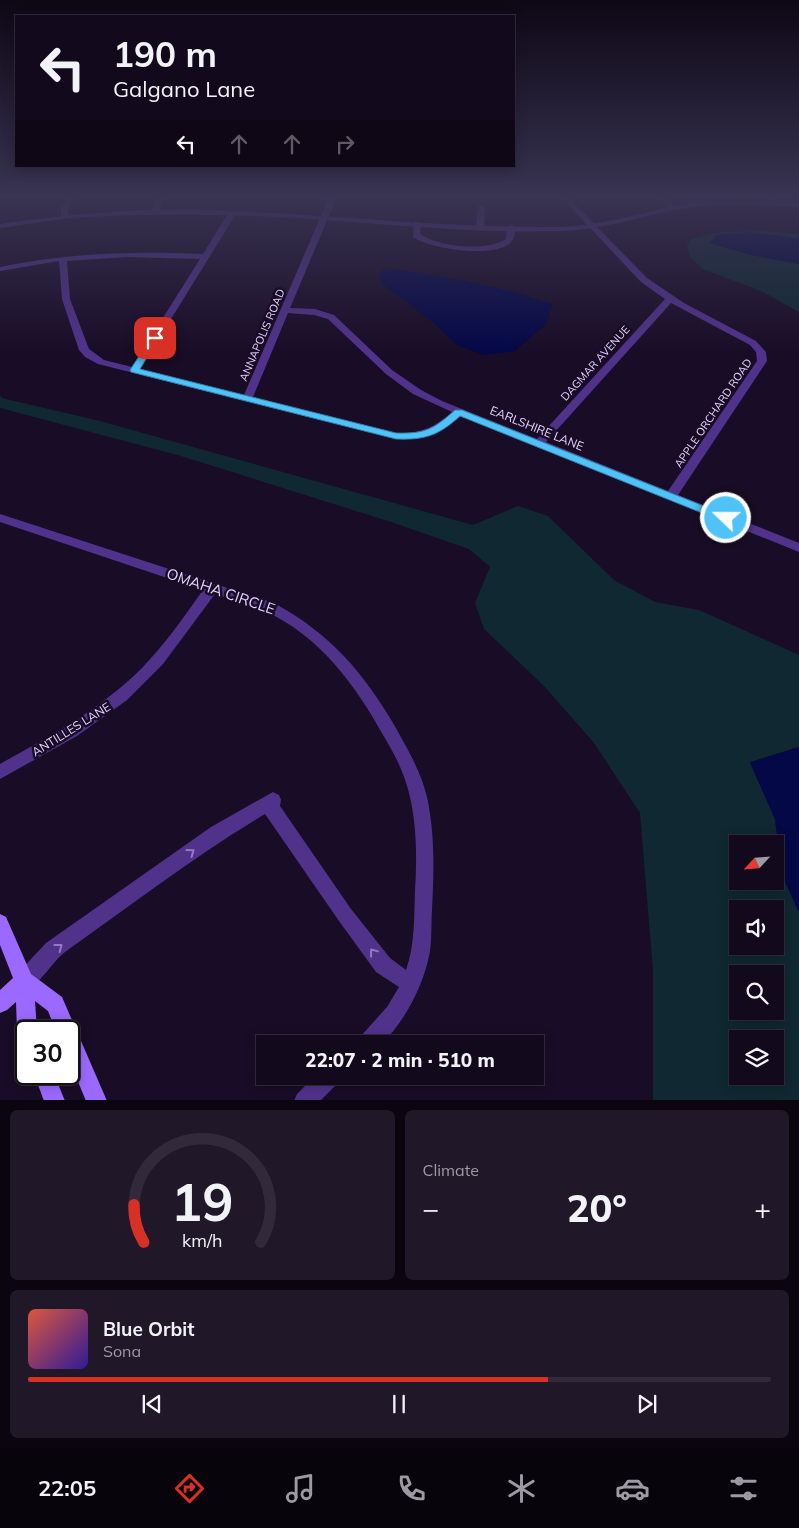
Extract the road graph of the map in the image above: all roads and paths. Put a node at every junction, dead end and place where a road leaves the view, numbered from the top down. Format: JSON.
{"nodes":[{"id":1,"x":211,"y":249,"type":"edge"},
{"id":2,"x":310,"y":249,"type":"edge"},
{"id":3,"x":615,"y":249,"type":"edge"},
{"id":4,"x":206,"y":257,"type":"junction"},
{"id":5,"x":63,"y":258,"type":"junction"},
{"id":6,"x":0,"y":270,"type":"edge"},
{"id":7,"x":670,"y":299,"type":"junction"},
{"id":8,"x":284,"y":310,"type":"junction"},
{"id":9,"x":134,"y":370,"type":"junction"},
{"id":10,"x":247,"y":399,"type":"junction"},
{"id":11,"x":459,"y":412,"type":"junction"},
{"id":12,"x":538,"y":444,"type":"junction"},
{"id":13,"x":670,"y":496,"type":"junction"},
{"id":14,"x":0,"y":518,"type":"edge"},
{"id":15,"x":799,"y":548,"type":"edge"},
{"id":16,"x":213,"y":588,"type":"junction"},
{"id":17,"x":0,"y":772,"type":"edge"},
{"id":18,"x":0,"y":923,"type":"edge"},
{"id":19,"x":24,"y":981,"type":"junction"},
{"id":20,"x":410,"y":984,"type":"junction"},
{"id":21,"x":0,"y":1003,"type":"edge"},
{"id":22,"x":26,"y":1020,"type":"edge"},
{"id":23,"x":62,"y":1020,"type":"edge"},
{"id":24,"x":376,"y":1035,"type":"edge"},
{"id":25,"x":80,"y":1062,"type":"edge"},
{"id":26,"x":49,"y":1085,"type":"edge"},
{"id":27,"x":321,"y":1085,"type":"edge"},
{"id":28,"x":55,"y":1100,"type":"edge"},
{"id":29,"x":97,"y":1100,"type":"edge"},
{"id":30,"x":304,"y":1100,"type":"edge"}],
"edges":[{"from":1,"to":4,"type":"street"},
{"from":2,"to":8,"type":"street","name":"ANNAPOLIS ROAD"},
{"from":3,"to":7,"type":"street","name":"APPLE ORCHARD ROAD"},
{"from":4,"to":5,"type":"street"},
{"from":4,"to":9,"type":"street"},
{"from":5,"to":6,"type":"street"},
{"from":5,"to":9,"type":"street"},
{"from":7,"to":12,"type":"street","name":"DAGMAR AVENUE"},
{"from":7,"to":13,"type":"street","name":"APPLE ORCHARD ROAD"},
{"from":8,"to":10,"type":"street","name":"ANNAPOLIS ROAD"},
{"from":8,"to":11,"type":"street","name":"EARLSHIRE LANE"},
{"from":9,"to":10,"type":"street"},
{"from":10,"to":11,"type":"street"},
{"from":11,"to":12,"type":"street","name":"EARLSHIRE LANE"},
{"from":12,"to":13,"type":"street","name":"EARLSHIRE LANE"},
{"from":13,"to":15,"type":"street","name":"EARLSHIRE LANE"},
{"from":14,"to":16,"type":"street","name":"OMAHA CIRCLE"},
{"from":16,"to":17,"type":"street","name":"ANTILLES LANE"},
{"from":16,"to":20,"type":"street","name":"OMAHA CIRCLE"},
{"from":18,"to":19,"type":"main road"},
{"from":19,"to":20,"type":"street"},
{"from":19,"to":21,"type":"main road"},
{"from":19,"to":22,"type":"main road"},
{"from":19,"to":23,"type":"main road"},
{"from":20,"to":24,"type":"street","name":"OMAHA CIRCLE"},
{"from":25,"to":29,"type":"main road"},
{"from":26,"to":28,"type":"main road"},
{"from":27,"to":30,"type":"street"}]}
